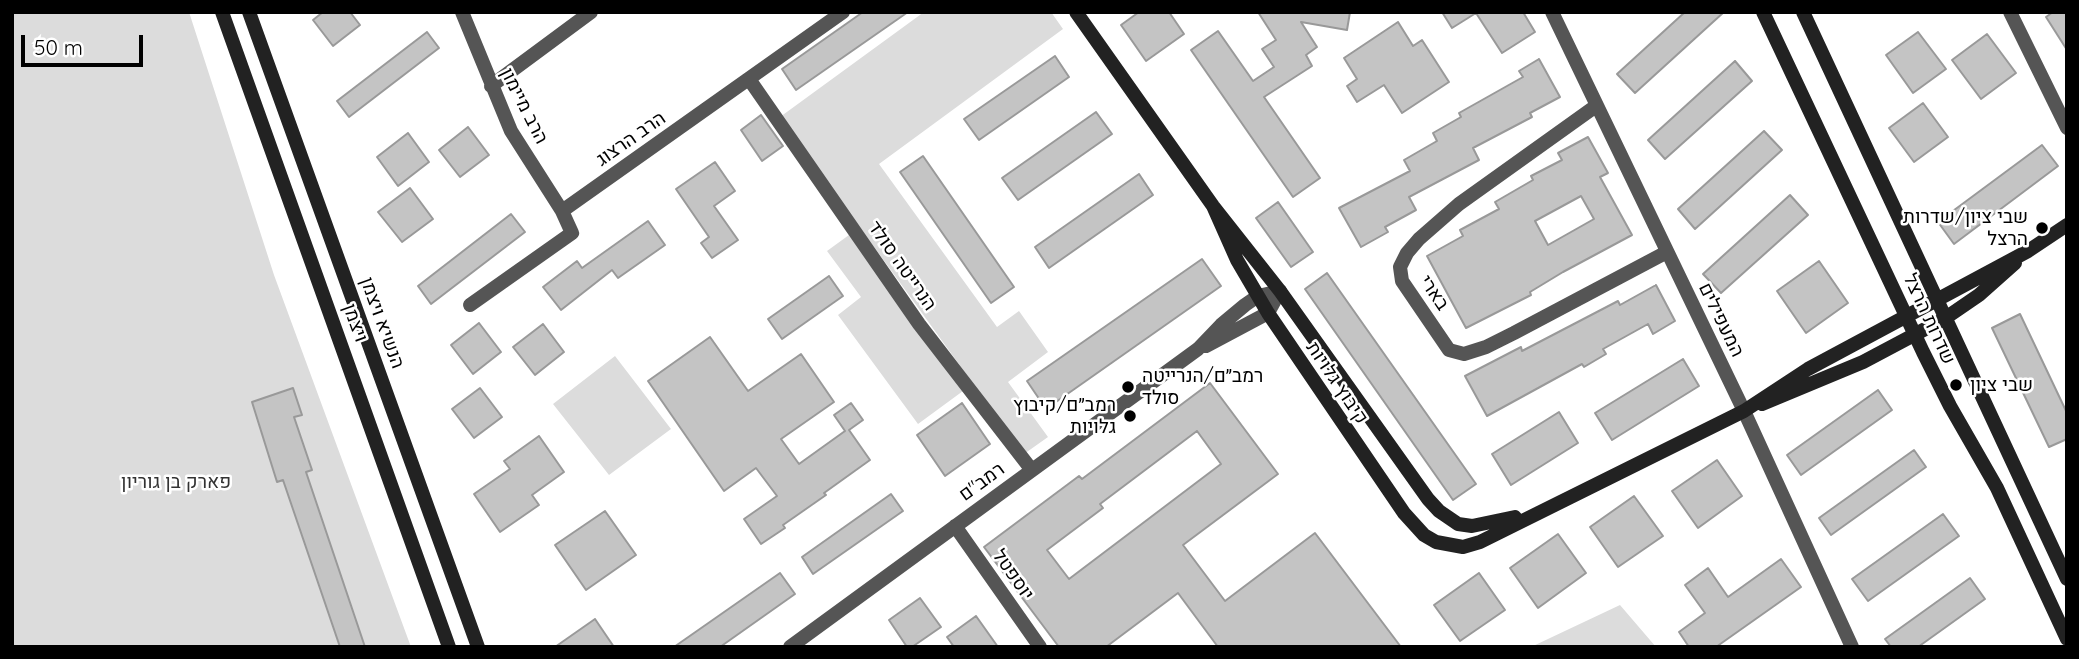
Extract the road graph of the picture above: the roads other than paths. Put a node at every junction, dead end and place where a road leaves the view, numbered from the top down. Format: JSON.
{"nodes":[{"id":1,"x":222,"y":12,"type":"edge"},
{"id":2,"x":249,"y":12,"type":"edge"},
{"id":3,"x":462,"y":12,"type":"edge"},
{"id":4,"x":591,"y":12,"type":"edge"},
{"id":5,"x":843,"y":12,"type":"edge"},
{"id":6,"x":1552,"y":12,"type":"edge"},
{"id":7,"x":1763,"y":12,"type":"edge"},
{"id":8,"x":1803,"y":12,"type":"edge"},
{"id":9,"x":2010,"y":12,"type":"edge"},
{"id":10,"x":1081,"y":14,"type":"edge"},
{"id":11,"x":749,"y":79,"type":"junction"},
{"id":12,"x":491,"y":86,"type":"junction"},
{"id":13,"x":1597,"y":106,"type":"junction"},
{"id":14,"x":2067,"y":128,"type":"edge"},
{"id":15,"x":1213,"y":206,"type":"junction"},
{"id":16,"x":562,"y":211,"type":"junction"},
{"id":17,"x":2067,"y":225,"type":"edge"},
{"id":18,"x":2028,"y":251,"type":"junction"},
{"id":19,"x":1667,"y":252,"type":"junction"},
{"id":20,"x":1280,"y":291,"type":"junction"},
{"id":21,"x":1258,"y":296,"type":"junction"},
{"id":22,"x":1936,"y":301,"type":"junction"},
{"id":23,"x":470,"y":305,"type":"dead end"},
{"id":24,"x":1268,"y":313,"type":"junction"},
{"id":25,"x":1906,"y":316,"type":"junction"},
{"id":26,"x":1944,"y":319,"type":"junction"},
{"id":27,"x":1915,"y":335,"type":"junction"},
{"id":28,"x":1198,"y":349,"type":"junction"},
{"id":29,"x":1744,"y":411,"type":"junction"},
{"id":30,"x":1031,"y":470,"type":"junction"},
{"id":31,"x":1539,"y":511,"type":"junction"},
{"id":32,"x":955,"y":526,"type":"junction"},
{"id":33,"x":2067,"y":579,"type":"edge"},
{"id":34,"x":2067,"y":639,"type":"edge"},
{"id":35,"x":449,"y":647,"type":"edge"},
{"id":36,"x":478,"y":647,"type":"edge"},
{"id":37,"x":790,"y":647,"type":"edge"},
{"id":38,"x":1040,"y":647,"type":"edge"},
{"id":39,"x":1852,"y":647,"type":"edge"}],
"edges":[{"from":1,"to":35,"type":"street","name":"ויצמן"},
{"from":2,"to":36,"type":"street","name":"הנשיא ויצמן"},
{"from":3,"to":12,"type":"street","name":"הרב מיימון"},
{"from":4,"to":12,"type":"street"},
{"from":5,"to":11,"type":"street","name":"הרב הרצוג"},
{"from":6,"to":13,"type":"street","name":"המעפילים"},
{"from":7,"to":25,"type":"street","name":"שדרות הרצל"},
{"from":8,"to":22,"type":"street","name":"שדרות הרצל"},
{"from":9,"to":14,"type":"street"},
{"from":10,"to":15,"type":"street","name":"קיבוץ גלויות"},
{"from":11,"to":16,"type":"street","name":"הרב הרצוג"},
{"from":11,"to":30,"type":"street","name":"הנרייטה סולד"},
{"from":12,"to":16,"type":"street","name":"הרב מיימון"},
{"from":13,"to":19,"type":"street","name":"המעפילים"},
{"from":13,"to":19,"type":"street","name":"בארי"},
{"from":15,"to":20,"type":"street","name":"קיבוץ גלויות"},
{"from":15,"to":21,"type":"street","name":"קיבוץ גלויות"},
{"from":16,"to":23,"type":"street"},
{"from":17,"to":18,"type":"street"},
{"from":18,"to":22,"type":"street"},
{"from":18,"to":26,"type":"street"},
{"from":19,"to":29,"type":"street","name":"המעפילים"},
{"from":20,"to":21,"type":"street","name":"רמב\"ם"},
{"from":20,"to":24,"type":"street"},
{"from":20,"to":31,"type":"street","name":"קיבוץ גלויות"},
{"from":21,"to":24,"type":"street","name":"קיבוץ גלויות"},
{"from":21,"to":28,"type":"street","name":"רמב\"ם"},
{"from":22,"to":25,"type":"street"},
{"from":22,"to":26,"type":"street","name":"שדרות הרצל"},
{"from":24,"to":28,"type":"street","name":"רמב\"ם"},
{"from":24,"to":31,"type":"street","name":"קיבוץ גלויות"},
{"from":25,"to":27,"type":"street","name":"שדרות הרצל"},
{"from":25,"to":29,"type":"street"},
{"from":26,"to":27,"type":"street"},
{"from":26,"to":33,"type":"street","name":"שדרות הרצל"},
{"from":27,"to":29,"type":"street"},
{"from":27,"to":34,"type":"street","name":"שדרות הרצל"},
{"from":28,"to":30,"type":"street","name":"רמב\"ם"},
{"from":29,"to":31,"type":"street"},
{"from":29,"to":39,"type":"street","name":"המעפילים"},
{"from":30,"to":32,"type":"street","name":"רמב\"ם"},
{"from":32,"to":37,"type":"street","name":"רמב\"ם"},
{"from":32,"to":38,"type":"street","name":"יוספטל"}]}
